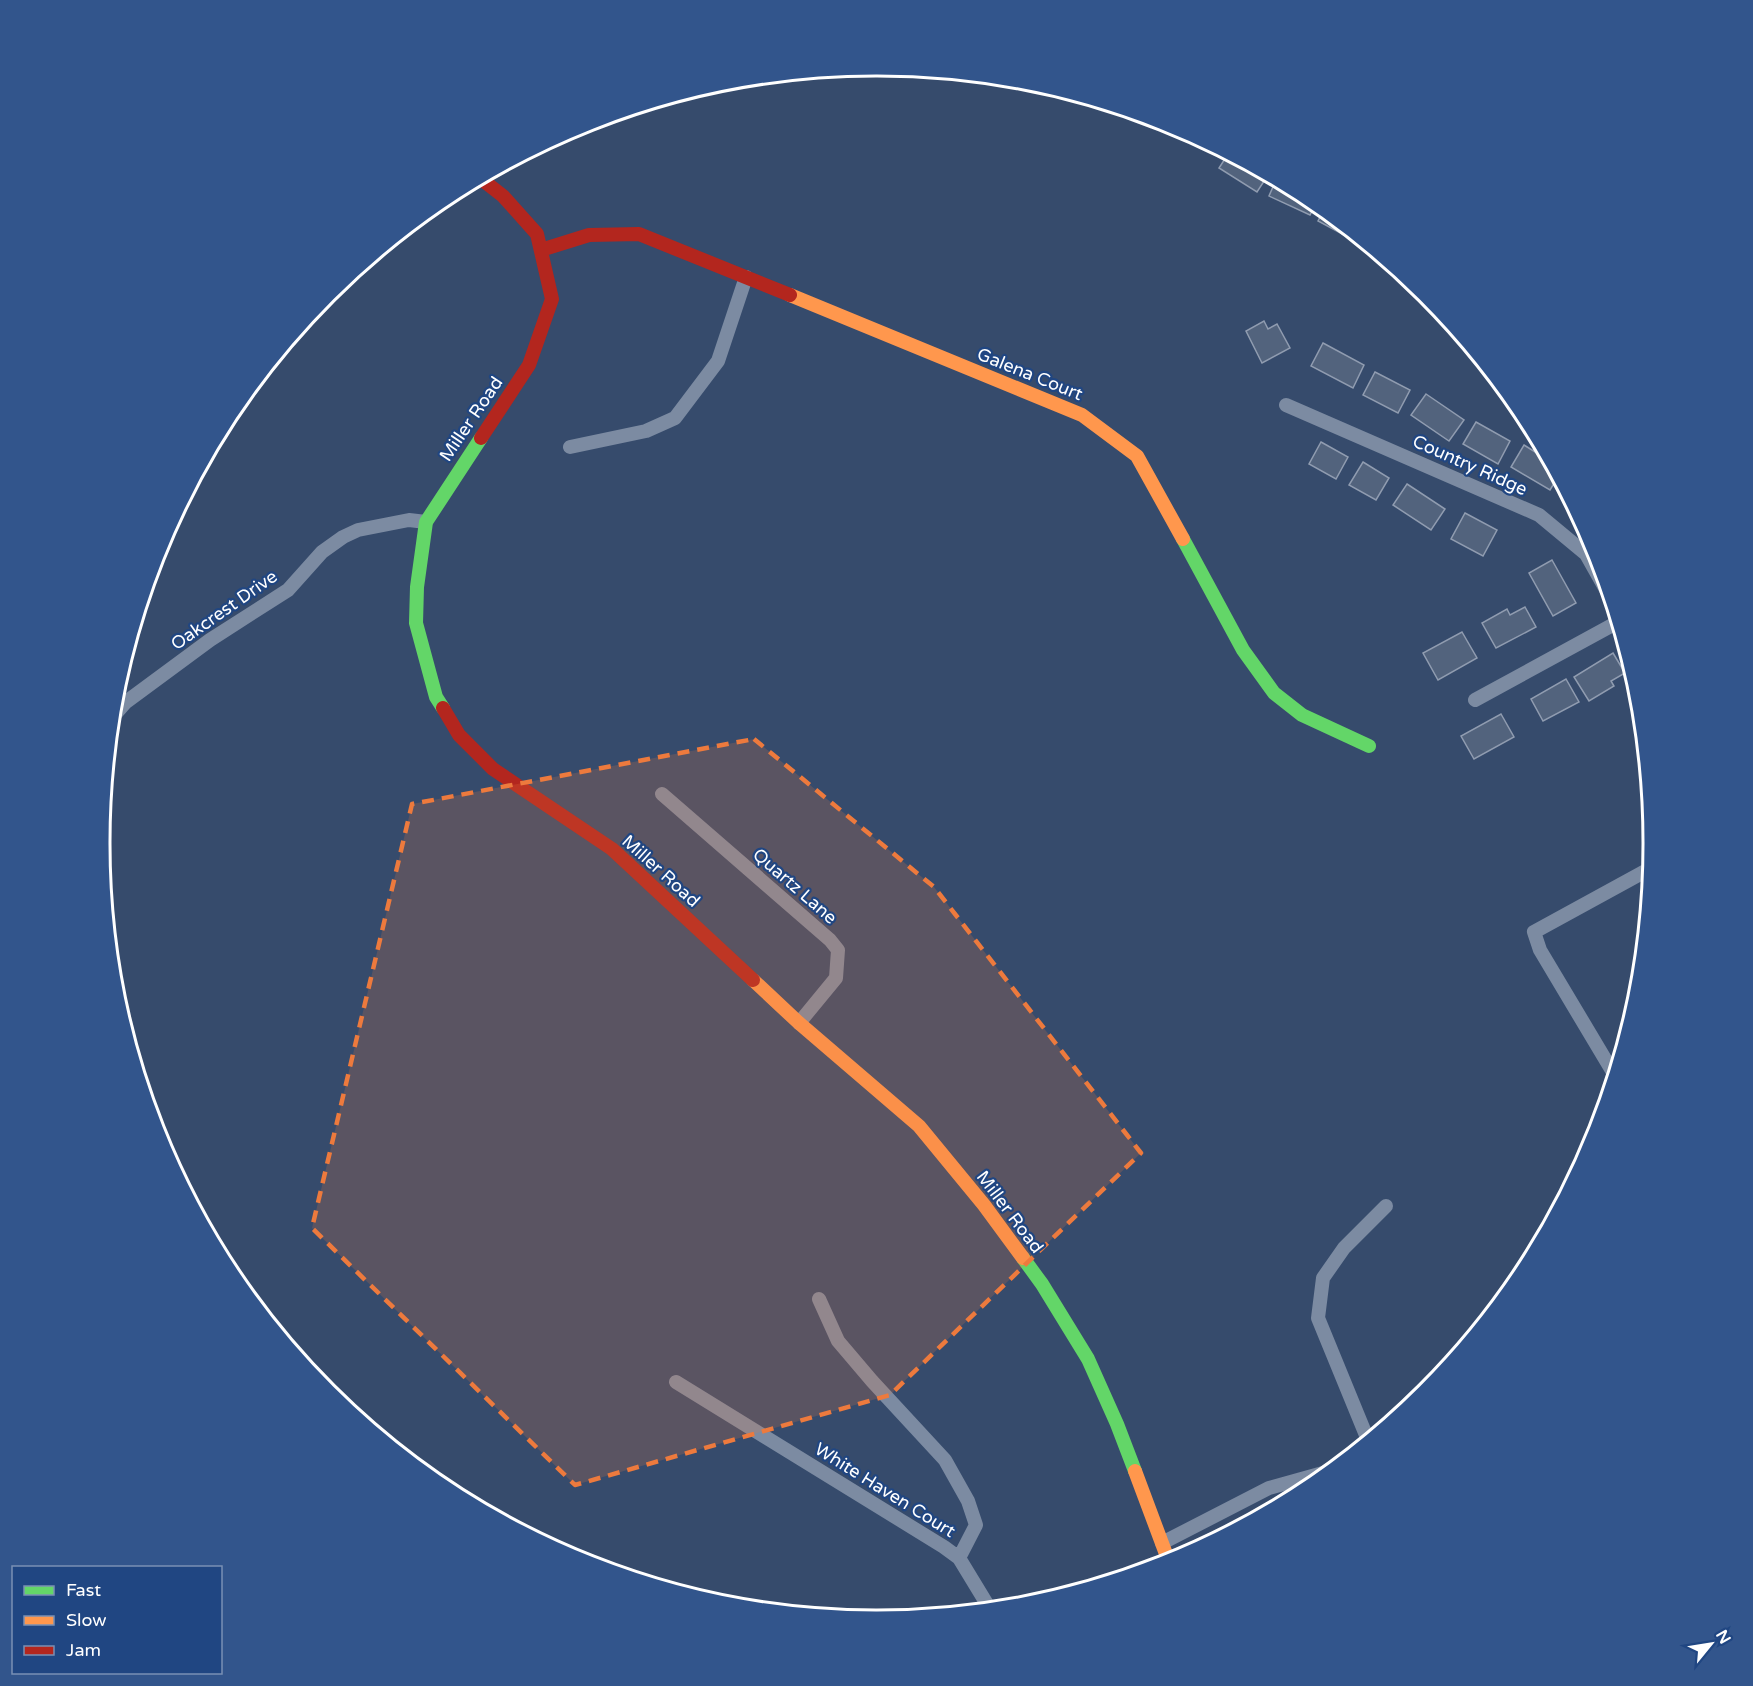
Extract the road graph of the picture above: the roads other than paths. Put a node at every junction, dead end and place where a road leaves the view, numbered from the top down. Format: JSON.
{"nodes":[{"id":1,"x":486,"y":183,"type":"edge"},
{"id":2,"x":541,"y":250,"type":"junction"},
{"id":3,"x":746,"y":277,"type":"junction"},
{"id":4,"x":1286,"y":405,"type":"dead end"},
{"id":5,"x":570,"y":447,"type":"dead end"},
{"id":6,"x":426,"y":522,"type":"junction"},
{"id":7,"x":1587,"y":556,"type":"edge"},
{"id":8,"x":1611,"y":626,"type":"edge"},
{"id":9,"x":1475,"y":700,"type":"dead end"},
{"id":10,"x":123,"y":705,"type":"edge"},
{"id":11,"x":1369,"y":746,"type":"dead end"},
{"id":12,"x":662,"y":794,"type":"dead end"},
{"id":13,"x":1642,"y":873,"type":"edge"},
{"id":14,"x":799,"y":1023,"type":"junction"},
{"id":15,"x":1609,"y":1066,"type":"edge"},
{"id":16,"x":1386,"y":1206,"type":"dead end"},
{"id":17,"x":819,"y":1299,"type":"dead end"},
{"id":18,"x":676,"y":1383,"type":"dead end"},
{"id":19,"x":1365,"y":1433,"type":"edge"},
{"id":20,"x":1305,"y":1478,"type":"edge"},
{"id":21,"x":1162,"y":1543,"type":"junction"},
{"id":22,"x":1165,"y":1553,"type":"edge"},
{"id":23,"x":959,"y":1558,"type":"junction"},
{"id":24,"x":986,"y":1602,"type":"edge"}],
"edges":[{"from":1,"to":2,"type":"street","name":"Miller Road"},
{"from":2,"to":3,"type":"street","name":"Galena Court"},
{"from":2,"to":6,"type":"street","name":"Miller Road"},
{"from":3,"to":5,"type":"street"},
{"from":3,"to":11,"type":"street","name":"Galena Court"},
{"from":4,"to":7,"type":"street","name":"Country Ridge"},
{"from":6,"to":10,"type":"street","name":"Oakcrest Drive"},
{"from":6,"to":14,"type":"street","name":"Miller Road"},
{"from":8,"to":9,"type":"street"},
{"from":12,"to":14,"type":"street","name":"Quartz Lane"},
{"from":13,"to":15,"type":"street"},
{"from":14,"to":21,"type":"street","name":"Miller Road"},
{"from":16,"to":19,"type":"street"},
{"from":17,"to":23,"type":"street","name":"White Haven Court"},
{"from":18,"to":23,"type":"street","name":"White Haven Court"},
{"from":20,"to":21,"type":"street"},
{"from":21,"to":22,"type":"street","name":"Miller Road"},
{"from":23,"to":24,"type":"street"}]}
